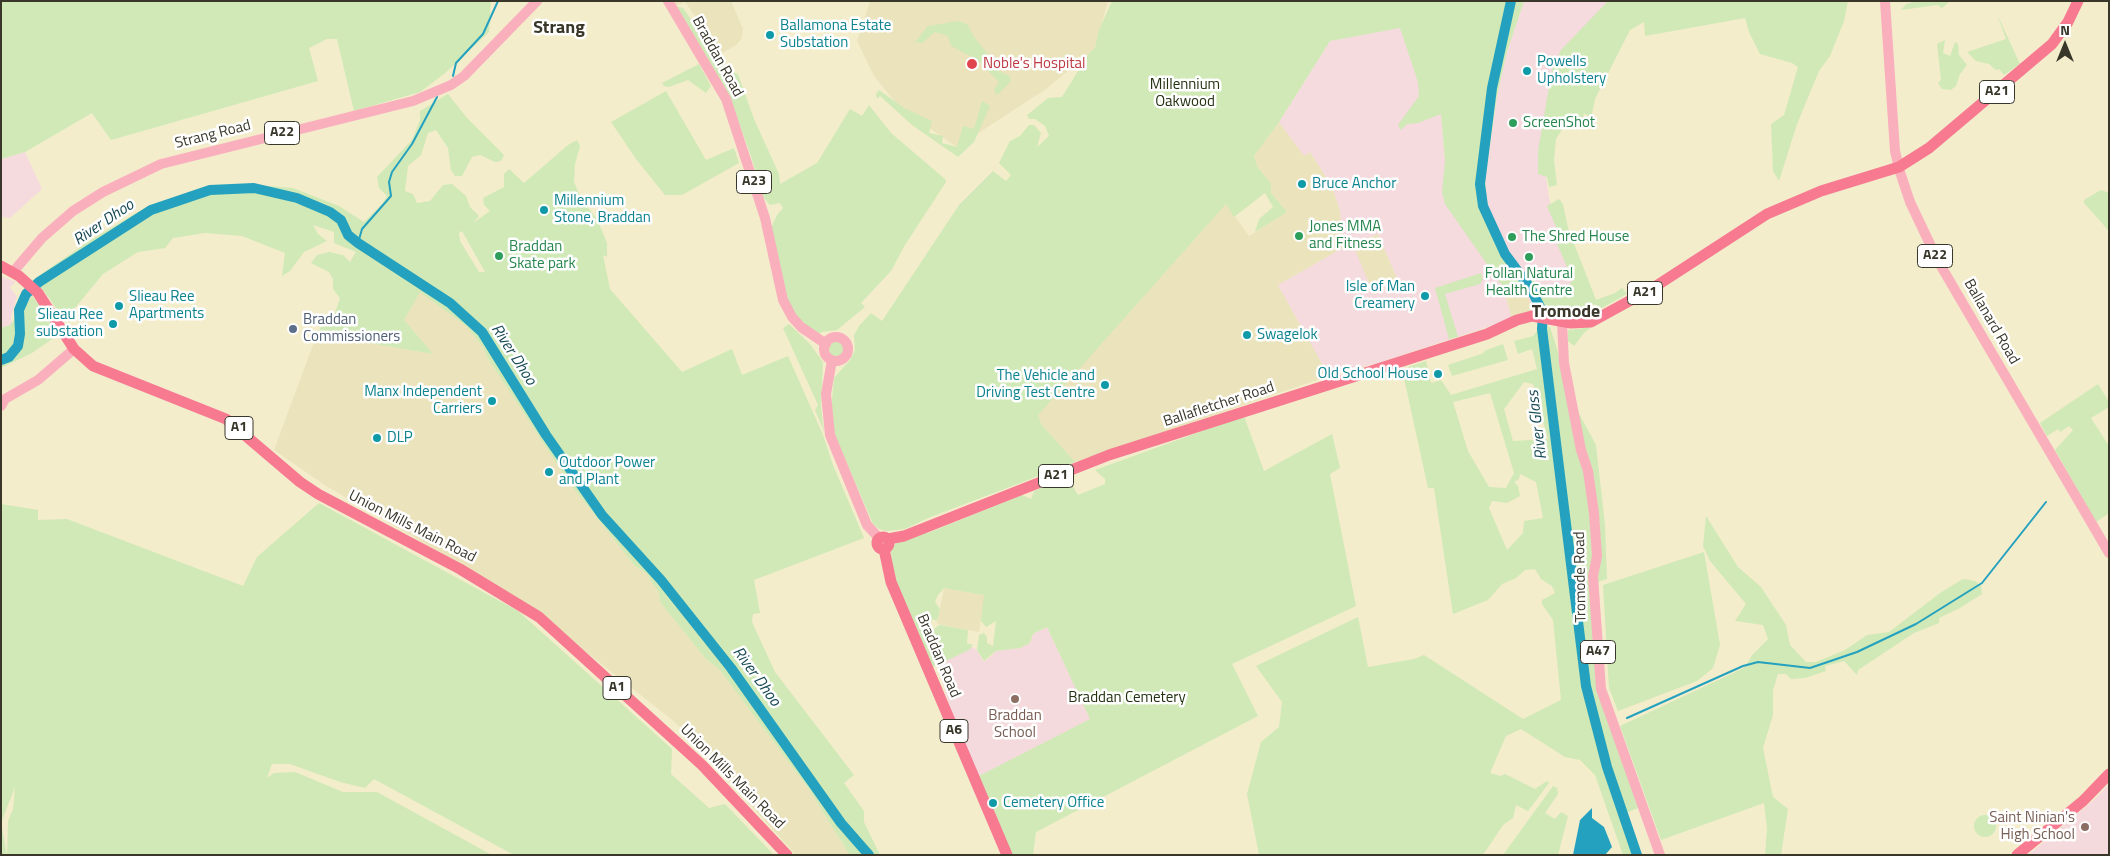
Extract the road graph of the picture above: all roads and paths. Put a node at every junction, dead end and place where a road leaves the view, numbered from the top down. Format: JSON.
{"nodes":[{"id":1,"x":537,"y":1,"type":"edge"},
{"id":2,"x":668,"y":1,"type":"edge"},
{"id":3,"x":1885,"y":1,"type":"edge"},
{"id":4,"x":2078,"y":1,"type":"edge"},
{"id":5,"x":1899,"y":167,"type":"junction"},
{"id":6,"x":1,"y":266,"type":"edge"},
{"id":7,"x":16,"y":274,"type":"junction"},
{"id":8,"x":1562,"y":322,"type":"junction"},
{"id":9,"x":826,"y":344,"type":"junction"},
{"id":10,"x":74,"y":349,"type":"junction"},
{"id":11,"x":832,"y":360,"type":"junction"},
{"id":12,"x":1,"y":406,"type":"edge"},
{"id":13,"x":884,"y":542,"type":"junction"},
{"id":14,"x":2109,"y":553,"type":"edge"},
{"id":15,"x":2109,"y":774,"type":"edge"},
{"id":16,"x":787,"y":855,"type":"edge"},
{"id":17,"x":1006,"y":855,"type":"edge"},
{"id":18,"x":1660,"y":855,"type":"edge"},
{"id":19,"x":2017,"y":855,"type":"edge"}],
"edges":[{"from":1,"to":7,"type":"main road","name":"Strang Road","number":"A22"},
{"from":2,"to":9,"type":"main road","name":"Braddan Road","number":"A23"},
{"from":3,"to":5,"type":"main road","name":"Ballanard Road","number":"A22"},
{"from":4,"to":5,"type":"highway","number":"A21"},
{"from":5,"to":8,"type":"highway","number":"A21"},
{"from":5,"to":14,"type":"main road","name":"Ballanard Road","number":"A22"},
{"from":6,"to":7,"type":"highway","name":"Union Mills Main Road","number":"A1"},
{"from":7,"to":10,"type":"highway","name":"Union Mills Main Road","number":"A1"},
{"from":8,"to":13,"type":"highway","name":"Ballafletcher Road","number":"A21"},
{"from":8,"to":18,"type":"main road","name":"Tromode Road","number":"A47"},
{"from":9,"to":11,"type":"main road"},
{"from":9,"to":11,"type":"main road"},
{"from":10,"to":12,"type":"main road"},
{"from":10,"to":16,"type":"highway","name":"Union Mills Main Road","number":"A1"},
{"from":11,"to":13,"type":"main road","name":"Braddan Road"},
{"from":13,"to":17,"type":"highway","name":"Braddan Road","number":"A6"},
{"from":15,"to":19,"type":"highway"}]}
